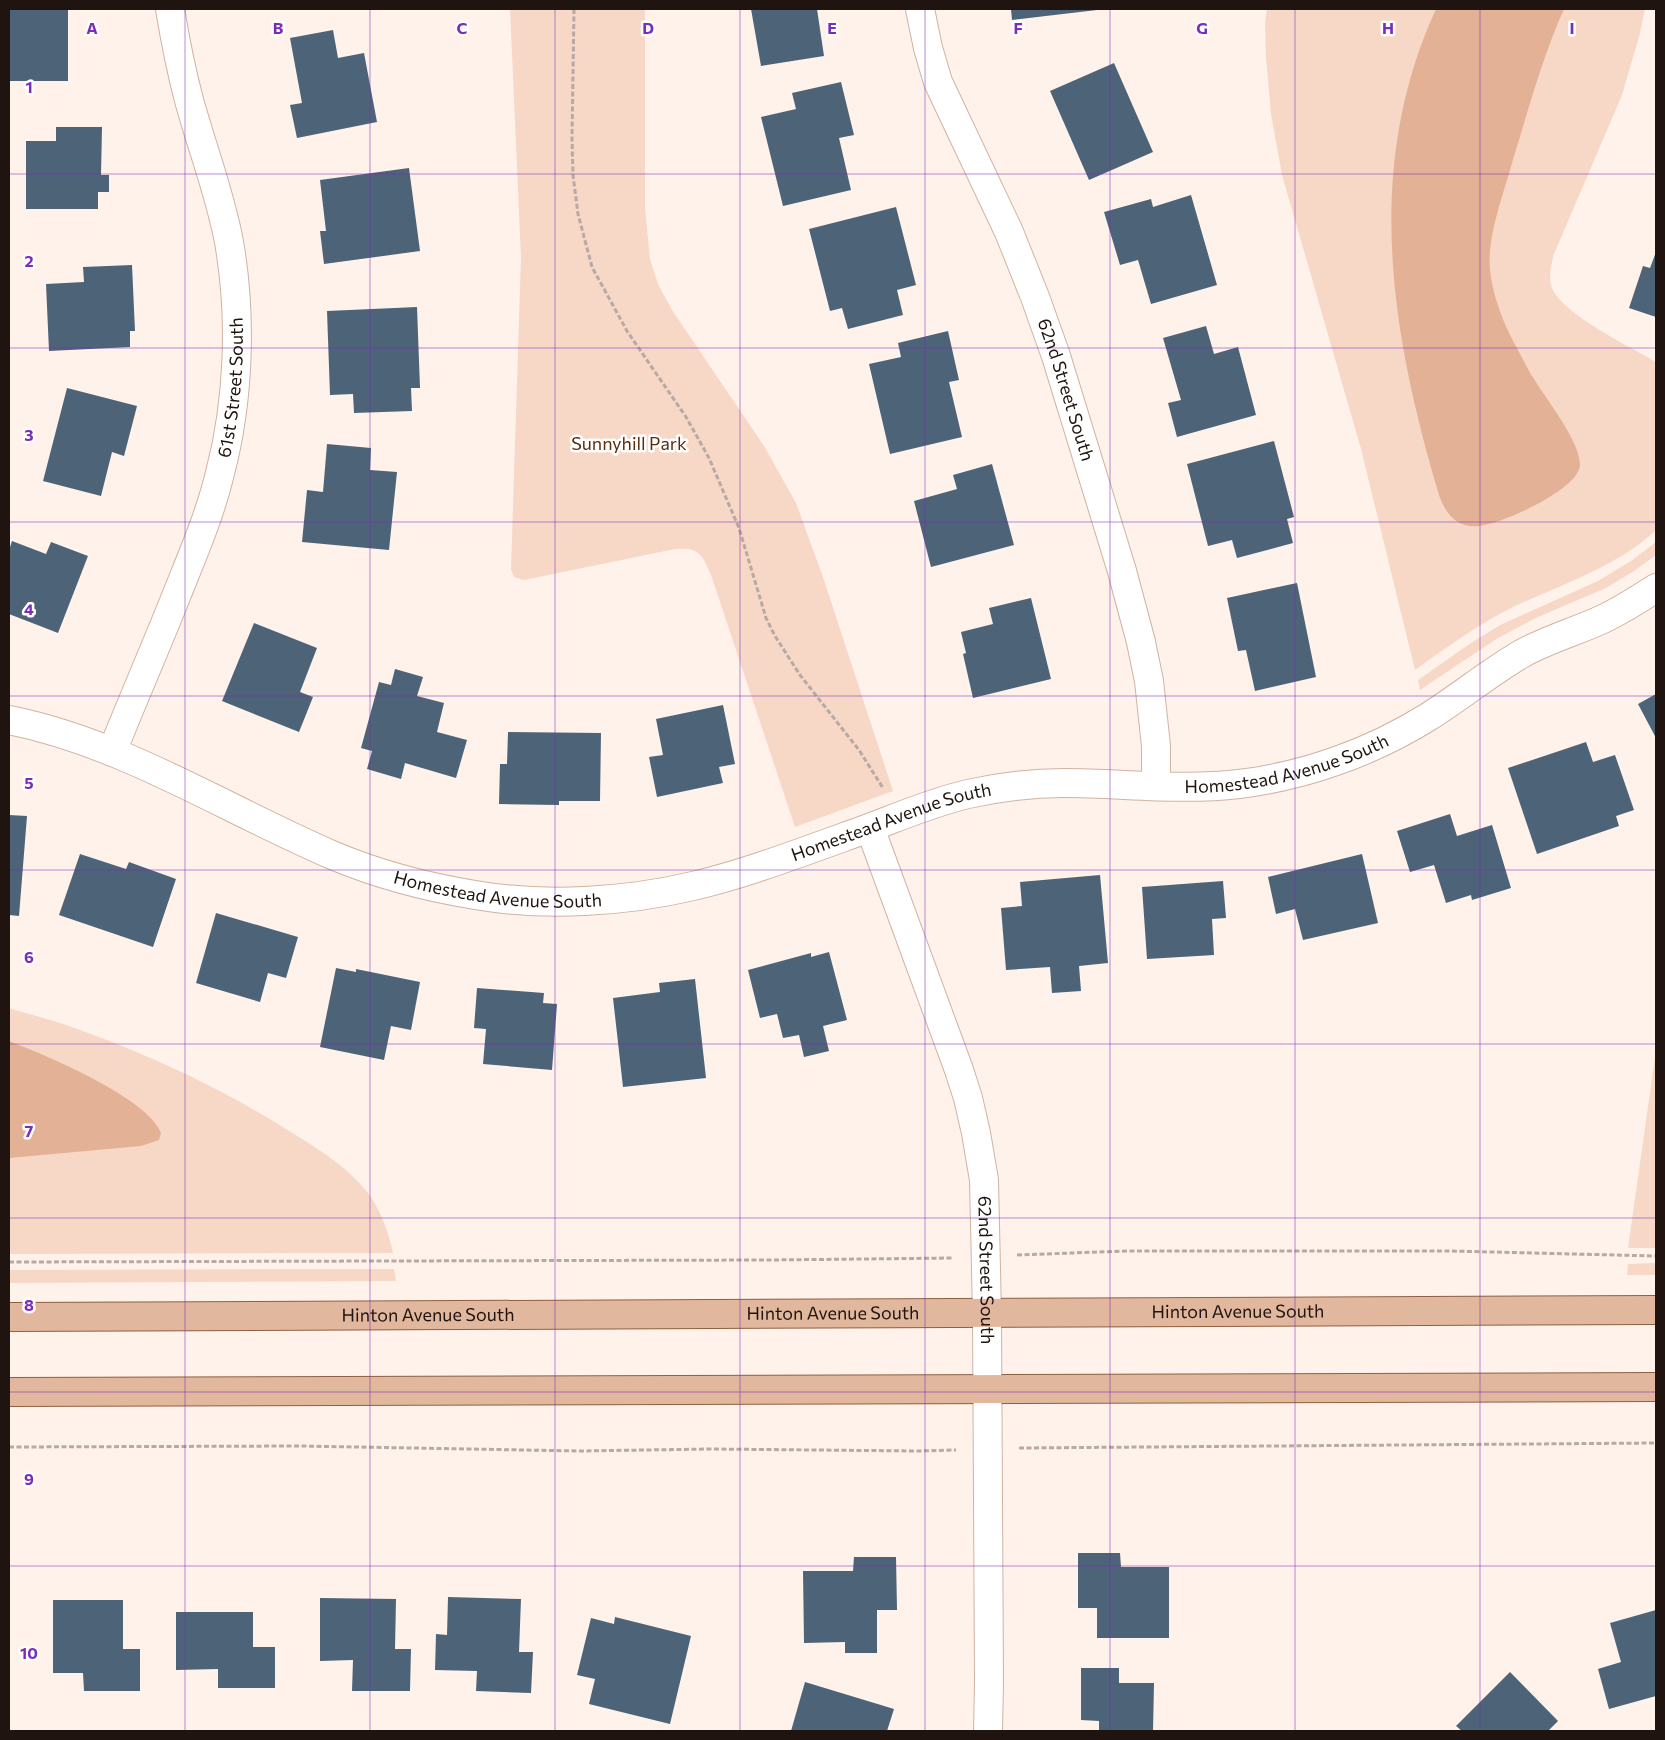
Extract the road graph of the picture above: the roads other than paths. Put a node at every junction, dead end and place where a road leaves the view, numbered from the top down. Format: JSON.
{"nodes":[{"id":1,"x":170,"y":9,"type":"edge"},
{"id":2,"x":920,"y":9,"type":"edge"},
{"id":3,"x":1656,"y":588,"type":"edge"},
{"id":4,"x":9,"y":720,"type":"edge"},
{"id":5,"x":112,"y":752,"type":"junction"},
{"id":6,"x":1156,"y":786,"type":"junction"},
{"id":7,"x":870,"y":828,"type":"junction"},
{"id":8,"x":1656,"y":1310,"type":"edge"},
{"id":9,"x":987,"y":1314,"type":"junction"},
{"id":10,"x":9,"y":1316,"type":"edge"},
{"id":11,"x":1656,"y":1386,"type":"edge"},
{"id":12,"x":987,"y":1390,"type":"junction"},
{"id":13,"x":9,"y":1392,"type":"edge"},
{"id":14,"x":988,"y":1731,"type":"edge"}],
"edges":[{"from":1,"to":5,"type":"street","name":"61st Street South"},
{"from":2,"to":6,"type":"street","name":"62nd Street South"},
{"from":3,"to":6,"type":"street","name":"Homestead Avenue South"},
{"from":4,"to":5,"type":"street","name":"Homestead Avenue South"},
{"from":5,"to":7,"type":"street","name":"Homestead Avenue South"},
{"from":6,"to":7,"type":"street","name":"Homestead Avenue South"},
{"from":7,"to":9,"type":"street","name":"62nd Street South"},
{"from":8,"to":9,"type":"main road","name":"Hinton Avenue South"},
{"from":9,"to":10,"type":"main road","name":"Hinton Avenue South"},
{"from":9,"to":12,"type":"street","name":"62nd Street South"},
{"from":11,"to":12,"type":"main road"},
{"from":12,"to":13,"type":"main road"},
{"from":12,"to":14,"type":"street","name":"62nd Street South"}]}
